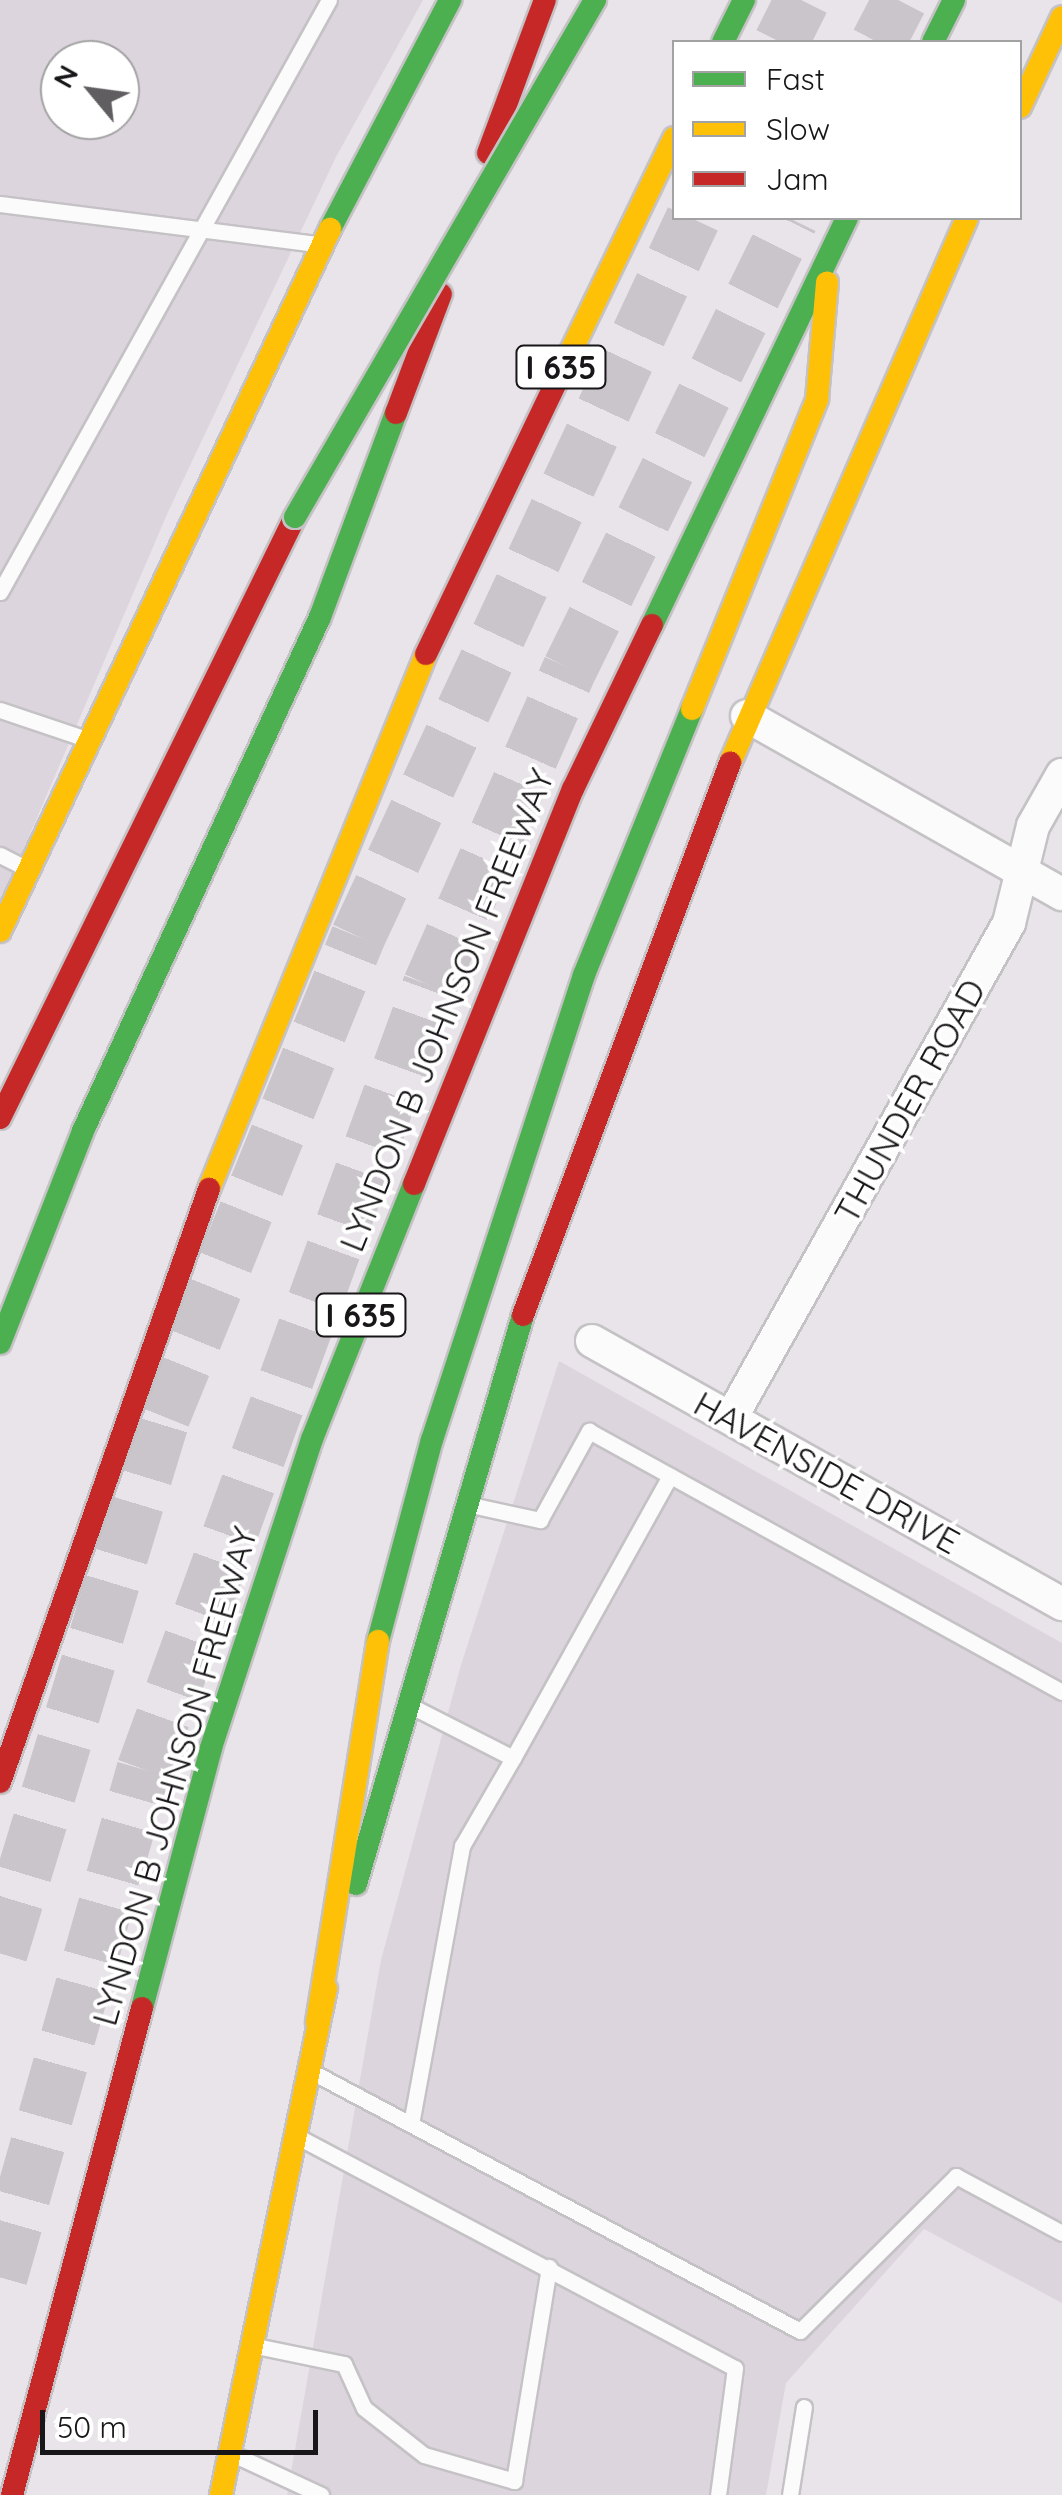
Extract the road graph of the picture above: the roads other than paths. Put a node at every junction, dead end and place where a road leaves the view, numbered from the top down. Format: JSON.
{"nodes":[{"id":1,"x":329,"y":0,"type":"edge"},
{"id":2,"x":450,"y":0,"type":"edge"},
{"id":3,"x":545,"y":0,"type":"edge"},
{"id":4,"x":595,"y":0,"type":"edge"},
{"id":5,"x":744,"y":0,"type":"edge"},
{"id":6,"x":954,"y":0,"type":"edge"},
{"id":7,"x":1062,"y":17,"type":"edge"},
{"id":8,"x":723,"y":40,"type":"edge"},
{"id":9,"x":934,"y":40,"type":"edge"},
{"id":10,"x":1022,"y":103,"type":"edge"},
{"id":11,"x":672,"y":142,"type":"edge"},
{"id":12,"x":0,"y":204,"type":"edge"},
{"id":13,"x":846,"y":220,"type":"edge"},
{"id":14,"x":967,"y":220,"type":"edge"},
{"id":15,"x":199,"y":229,"type":"junction"},
{"id":16,"x":322,"y":244,"type":"junction"},
{"id":17,"x":830,"y":251,"type":"junction"},
{"id":18,"x":0,"y":592,"type":"edge"},
{"id":19,"x":0,"y":710,"type":"edge"},
{"id":20,"x":747,"y":716,"type":"junction"},
{"id":21,"x":88,"y":739,"type":"junction"},
{"id":22,"x":1062,"y":775,"type":"edge"},
{"id":23,"x":0,"y":855,"type":"edge"},
{"id":24,"x":26,"y":868,"type":"junction"},
{"id":25,"x":1022,"y":872,"type":"junction"},
{"id":26,"x":1062,"y":894,"type":"edge"},
{"id":27,"x":0,"y":931,"type":"edge"},
{"id":28,"x":0,"y":1118,"type":"edge"},
{"id":29,"x":592,"y":1341,"type":"dead end"},
{"id":30,"x":0,"y":1343,"type":"edge"},
{"id":31,"x":732,"y":1418,"type":"junction"},
{"id":32,"x":670,"y":1476,"type":"junction"},
{"id":33,"x":468,"y":1504,"type":"junction"},
{"id":34,"x":1062,"y":1604,"type":"edge"},
{"id":35,"x":1062,"y":1692,"type":"edge"},
{"id":36,"x":408,"y":1705,"type":"junction"},
{"id":37,"x":512,"y":1758,"type":"junction"},
{"id":38,"x":0,"y":1782,"type":"edge"},
{"id":39,"x":317,"y":2022,"type":"junction"},
{"id":40,"x":306,"y":2068,"type":"junction"},
{"id":41,"x":412,"y":2124,"type":"junction"},
{"id":42,"x":291,"y":2134,"type":"junction"},
{"id":43,"x":1062,"y":2233,"type":"edge"},
{"id":44,"x":549,"y":2267,"type":"junction"},
{"id":45,"x":247,"y":2344,"type":"junction"},
{"id":46,"x":804,"y":2407,"type":"dead end"},
{"id":47,"x":229,"y":2454,"type":"junction"},
{"id":48,"x":12,"y":2495,"type":"edge"},
{"id":49,"x":221,"y":2495,"type":"edge"},
{"id":50,"x":321,"y":2495,"type":"edge"},
{"id":51,"x":718,"y":2495,"type":"edge"},
{"id":52,"x":790,"y":2495,"type":"edge"}],
"edges":[{"from":1,"to":15,"type":"lane"},
{"from":2,"to":16,"type":"main road"},
{"from":3,"to":30,"type":"main road"},
{"from":4,"to":28,"type":"main road","bridge":true},
{"from":5,"to":8,"type":"main road"},
{"from":6,"to":9,"type":"main road"},
{"from":7,"to":10,"type":"main road"},
{"from":11,"to":38,"type":"main road","number":"I 635"},
{"from":12,"to":15,"type":"lane"},
{"from":13,"to":17,"type":"main road","name":"LYNDON B JOHNSON FREEWAY","number":"I 635"},
{"from":14,"to":20,"type":"main road"},
{"from":15,"to":16,"type":"lane"},
{"from":15,"to":18,"type":"lane"},
{"from":16,"to":21,"type":"main road"},
{"from":17,"to":39,"type":"main road"},
{"from":17,"to":48,"type":"main road","name":"LYNDON B JOHNSON FREEWAY","number":"I 635"},
{"from":19,"to":21,"type":"lane"},
{"from":20,"to":25,"type":"street"},
{"from":20,"to":33,"type":"main road"},
{"from":21,"to":24,"type":"main road"},
{"from":22,"to":25,"type":"street","name":"THUNDER ROAD"},
{"from":23,"to":24,"type":"lane"},
{"from":24,"to":27,"type":"main road"},
{"from":25,"to":26,"type":"street"},
{"from":25,"to":31,"type":"street","name":"THUNDER ROAD"},
{"from":29,"to":31,"type":"street","name":"HAVENSIDE DRIVE"},
{"from":31,"to":34,"type":"street","name":"HAVENSIDE DRIVE"},
{"from":32,"to":33,"type":"lane"},
{"from":32,"to":35,"type":"lane"},
{"from":32,"to":37,"type":"lane"},
{"from":33,"to":36,"type":"main road"},
{"from":36,"to":37,"type":"lane"},
{"from":36,"to":39,"type":"main road"},
{"from":37,"to":41,"type":"lane"},
{"from":39,"to":40,"type":"main road"},
{"from":40,"to":41,"type":"lane"},
{"from":40,"to":42,"type":"main road"},
{"from":41,"to":43,"type":"lane"},
{"from":42,"to":44,"type":"lane"},
{"from":42,"to":45,"type":"main road"},
{"from":44,"to":45,"type":"lane"},
{"from":44,"to":51,"type":"lane"},
{"from":45,"to":47,"type":"main road"},
{"from":46,"to":52,"type":"lane"},
{"from":47,"to":49,"type":"main road"},
{"from":47,"to":50,"type":"lane"}]}
